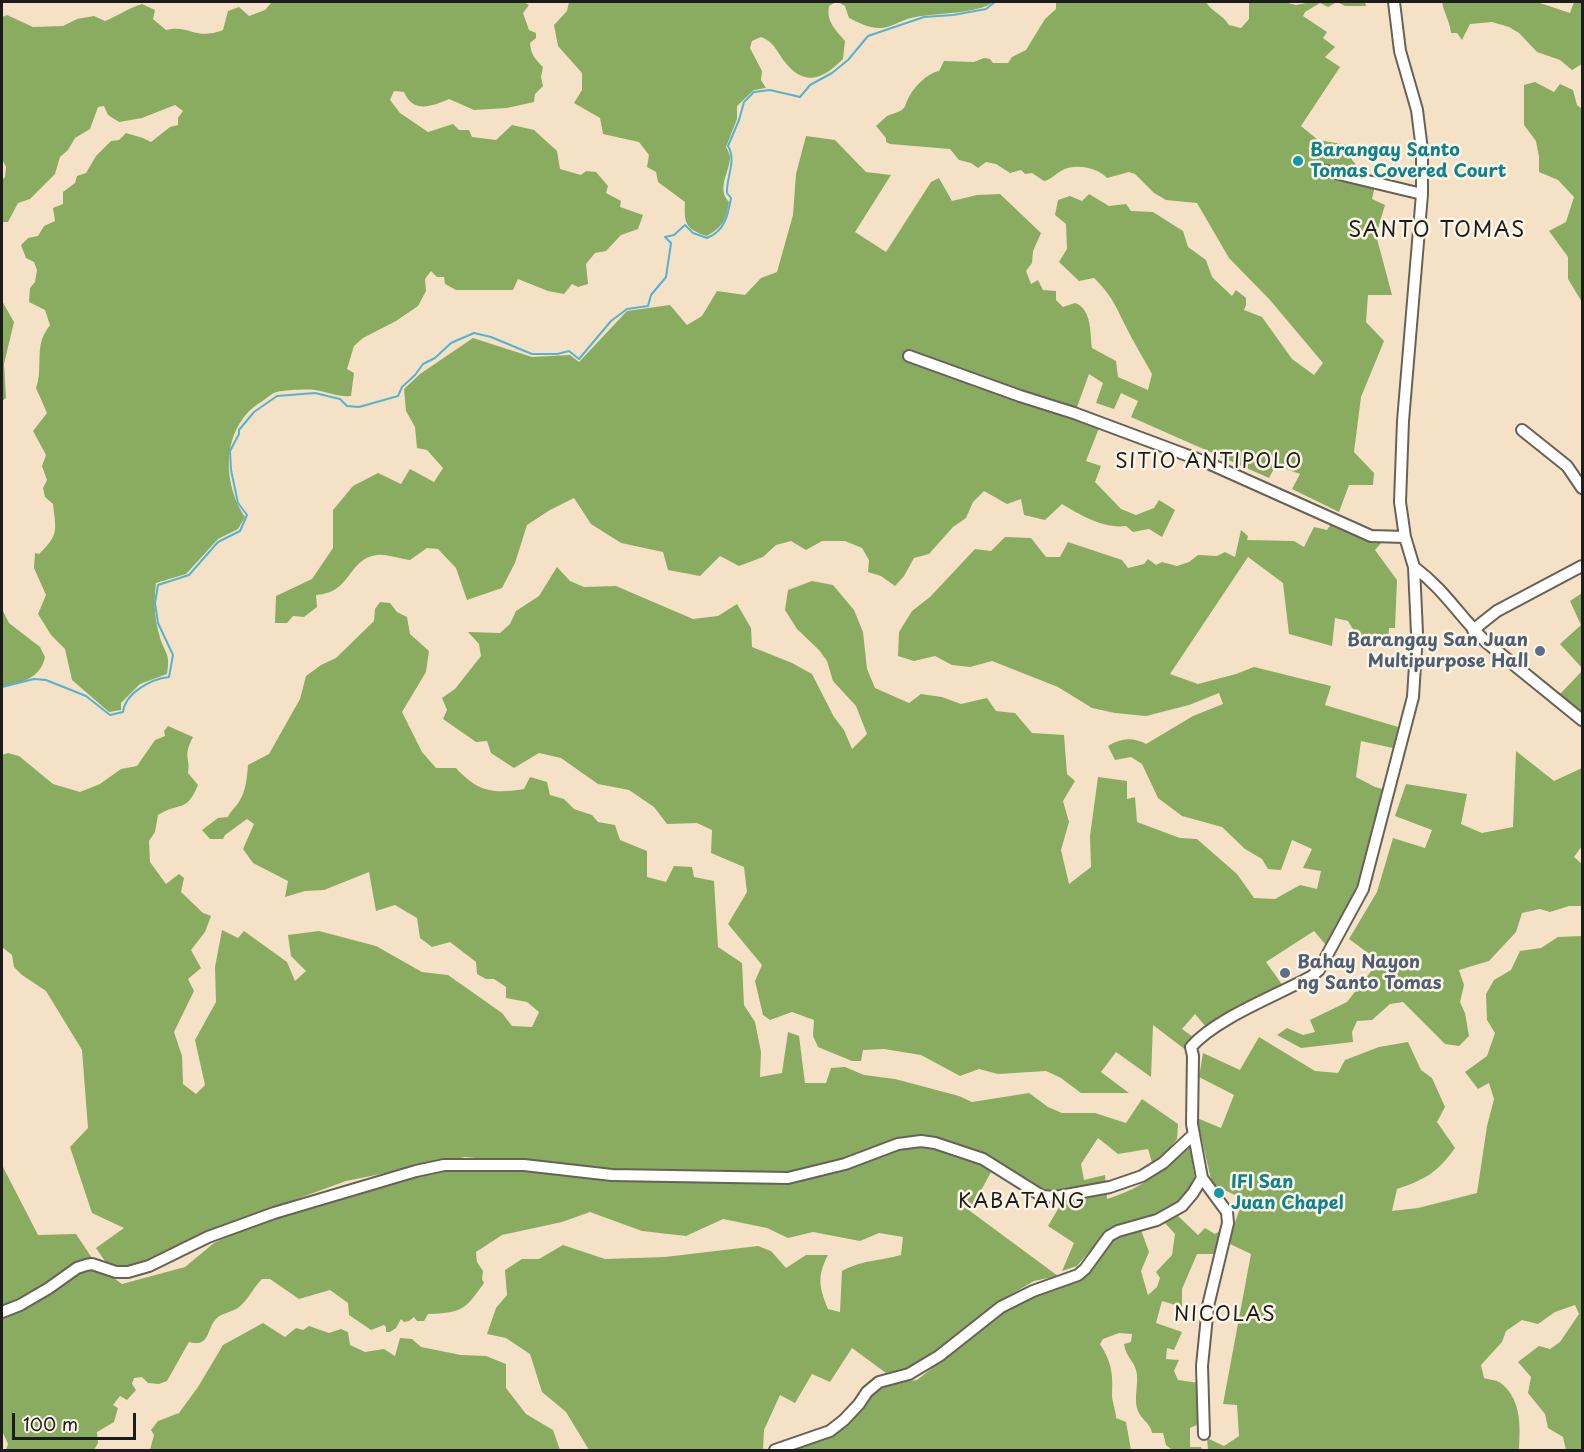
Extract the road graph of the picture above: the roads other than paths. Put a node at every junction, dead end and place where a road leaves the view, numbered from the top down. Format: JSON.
{"nodes":[{"id":1,"x":1394,"y":2,"type":"edge"},
{"id":2,"x":1322,"y":170,"type":"dead end"},
{"id":3,"x":1422,"y":194,"type":"junction"},
{"id":4,"x":909,"y":356,"type":"dead end"},
{"id":5,"x":1522,"y":429,"type":"dead end"},
{"id":6,"x":1582,"y":488,"type":"edge"},
{"id":7,"x":1405,"y":537,"type":"junction"},
{"id":8,"x":1582,"y":566,"type":"edge"},
{"id":9,"x":1414,"y":567,"type":"junction"},
{"id":10,"x":1473,"y":630,"type":"junction"},
{"id":11,"x":1582,"y":720,"type":"edge"},
{"id":12,"x":1194,"y":1134,"type":"junction"},
{"id":13,"x":1202,"y":1178,"type":"junction"},
{"id":14,"x":2,"y":1312,"type":"edge"},
{"id":15,"x":1204,"y":1434,"type":"dead end"},
{"id":16,"x":775,"y":1450,"type":"edge"}],
"edges":[{"from":1,"to":3,"type":"street"},
{"from":2,"to":3,"type":"street"},
{"from":3,"to":7,"type":"street"},
{"from":4,"to":7,"type":"street"},
{"from":5,"to":6,"type":"street"},
{"from":7,"to":9,"type":"street"},
{"from":8,"to":10,"type":"street"},
{"from":9,"to":10,"type":"street"},
{"from":9,"to":12,"type":"street"},
{"from":10,"to":11,"type":"street"},
{"from":12,"to":13,"type":"street"},
{"from":12,"to":14,"type":"street"},
{"from":13,"to":15,"type":"street"},
{"from":13,"to":16,"type":"street"}]}
